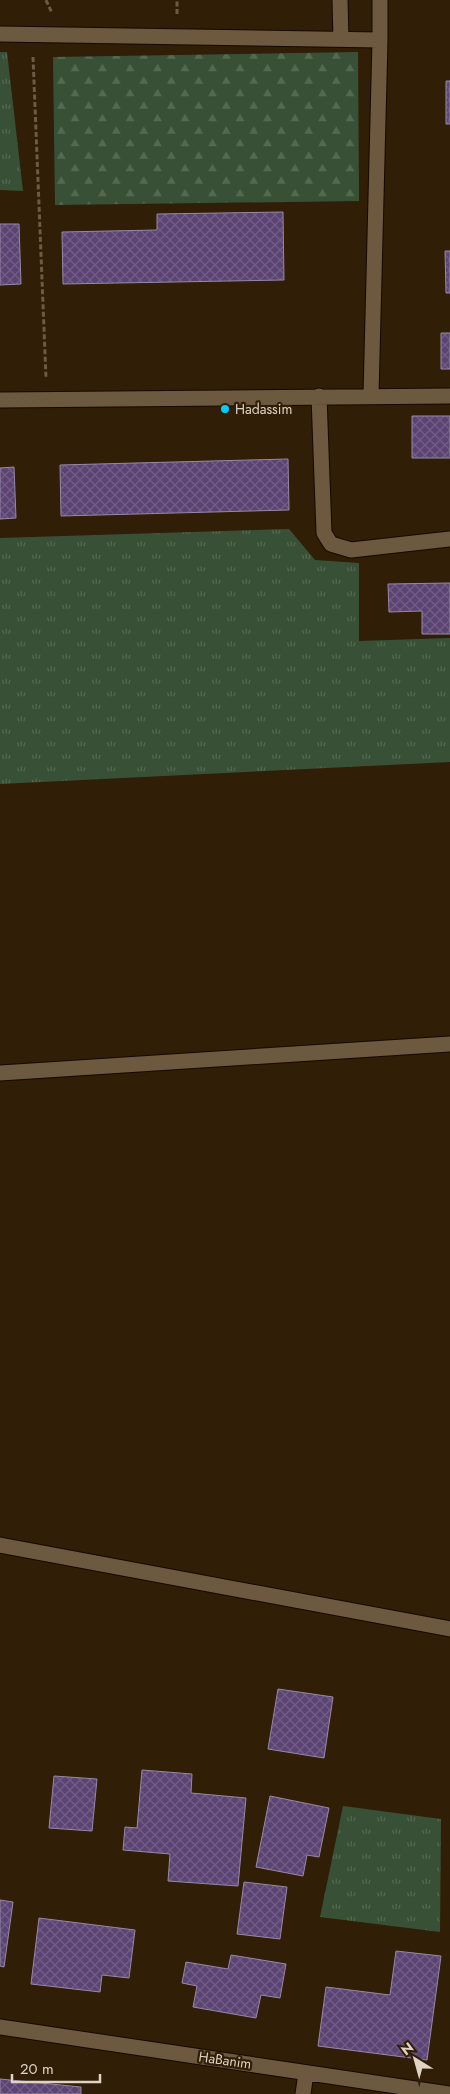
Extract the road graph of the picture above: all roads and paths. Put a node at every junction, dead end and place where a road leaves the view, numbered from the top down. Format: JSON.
{"nodes":[{"id":1,"x":340,"y":0,"type":"edge"},
{"id":2,"x":380,"y":0,"type":"edge"},
{"id":3,"x":0,"y":34,"type":"edge"},
{"id":4,"x":32,"y":34,"type":"junction"},
{"id":5,"x":341,"y":39,"type":"junction"},
{"id":6,"x":380,"y":40,"type":"junction"},
{"id":7,"x":372,"y":395,"type":"junction"},
{"id":8,"x":319,"y":396,"type":"junction"},
{"id":9,"x":450,"y":396,"type":"edge"},
{"id":10,"x":47,"y":399,"type":"junction"},
{"id":11,"x":0,"y":400,"type":"edge"},
{"id":12,"x":450,"y":539,"type":"edge"},
{"id":13,"x":450,"y":1044,"type":"edge"},
{"id":14,"x":0,"y":1073,"type":"edge"},
{"id":15,"x":0,"y":1545,"type":"edge"},
{"id":16,"x":450,"y":1629,"type":"edge"},
{"id":17,"x":0,"y":2027,"type":"edge"},
{"id":18,"x":306,"y":2072,"type":"junction"},
{"id":19,"x":303,"y":2094,"type":"edge"},
{"id":20,"x":450,"y":2094,"type":"edge"}],
"edges":[{"from":1,"to":5,"type":"street"},
{"from":2,"to":6,"type":"street"},
{"from":3,"to":4,"type":"street"},
{"from":4,"to":5,"type":"street"},
{"from":4,"to":10,"type":"path"},
{"from":5,"to":6,"type":"street"},
{"from":6,"to":7,"type":"street"},
{"from":7,"to":8,"type":"street"},
{"from":7,"to":9,"type":"street"},
{"from":8,"to":10,"type":"street"},
{"from":8,"to":12,"type":"street"},
{"from":10,"to":11,"type":"street"},
{"from":13,"to":14,"type":"street"},
{"from":15,"to":16,"type":"street"},
{"from":17,"to":18,"type":"street","name":"HaBanim"},
{"from":18,"to":19,"type":"street"},
{"from":18,"to":20,"type":"street","name":"HaBanim"}]}
